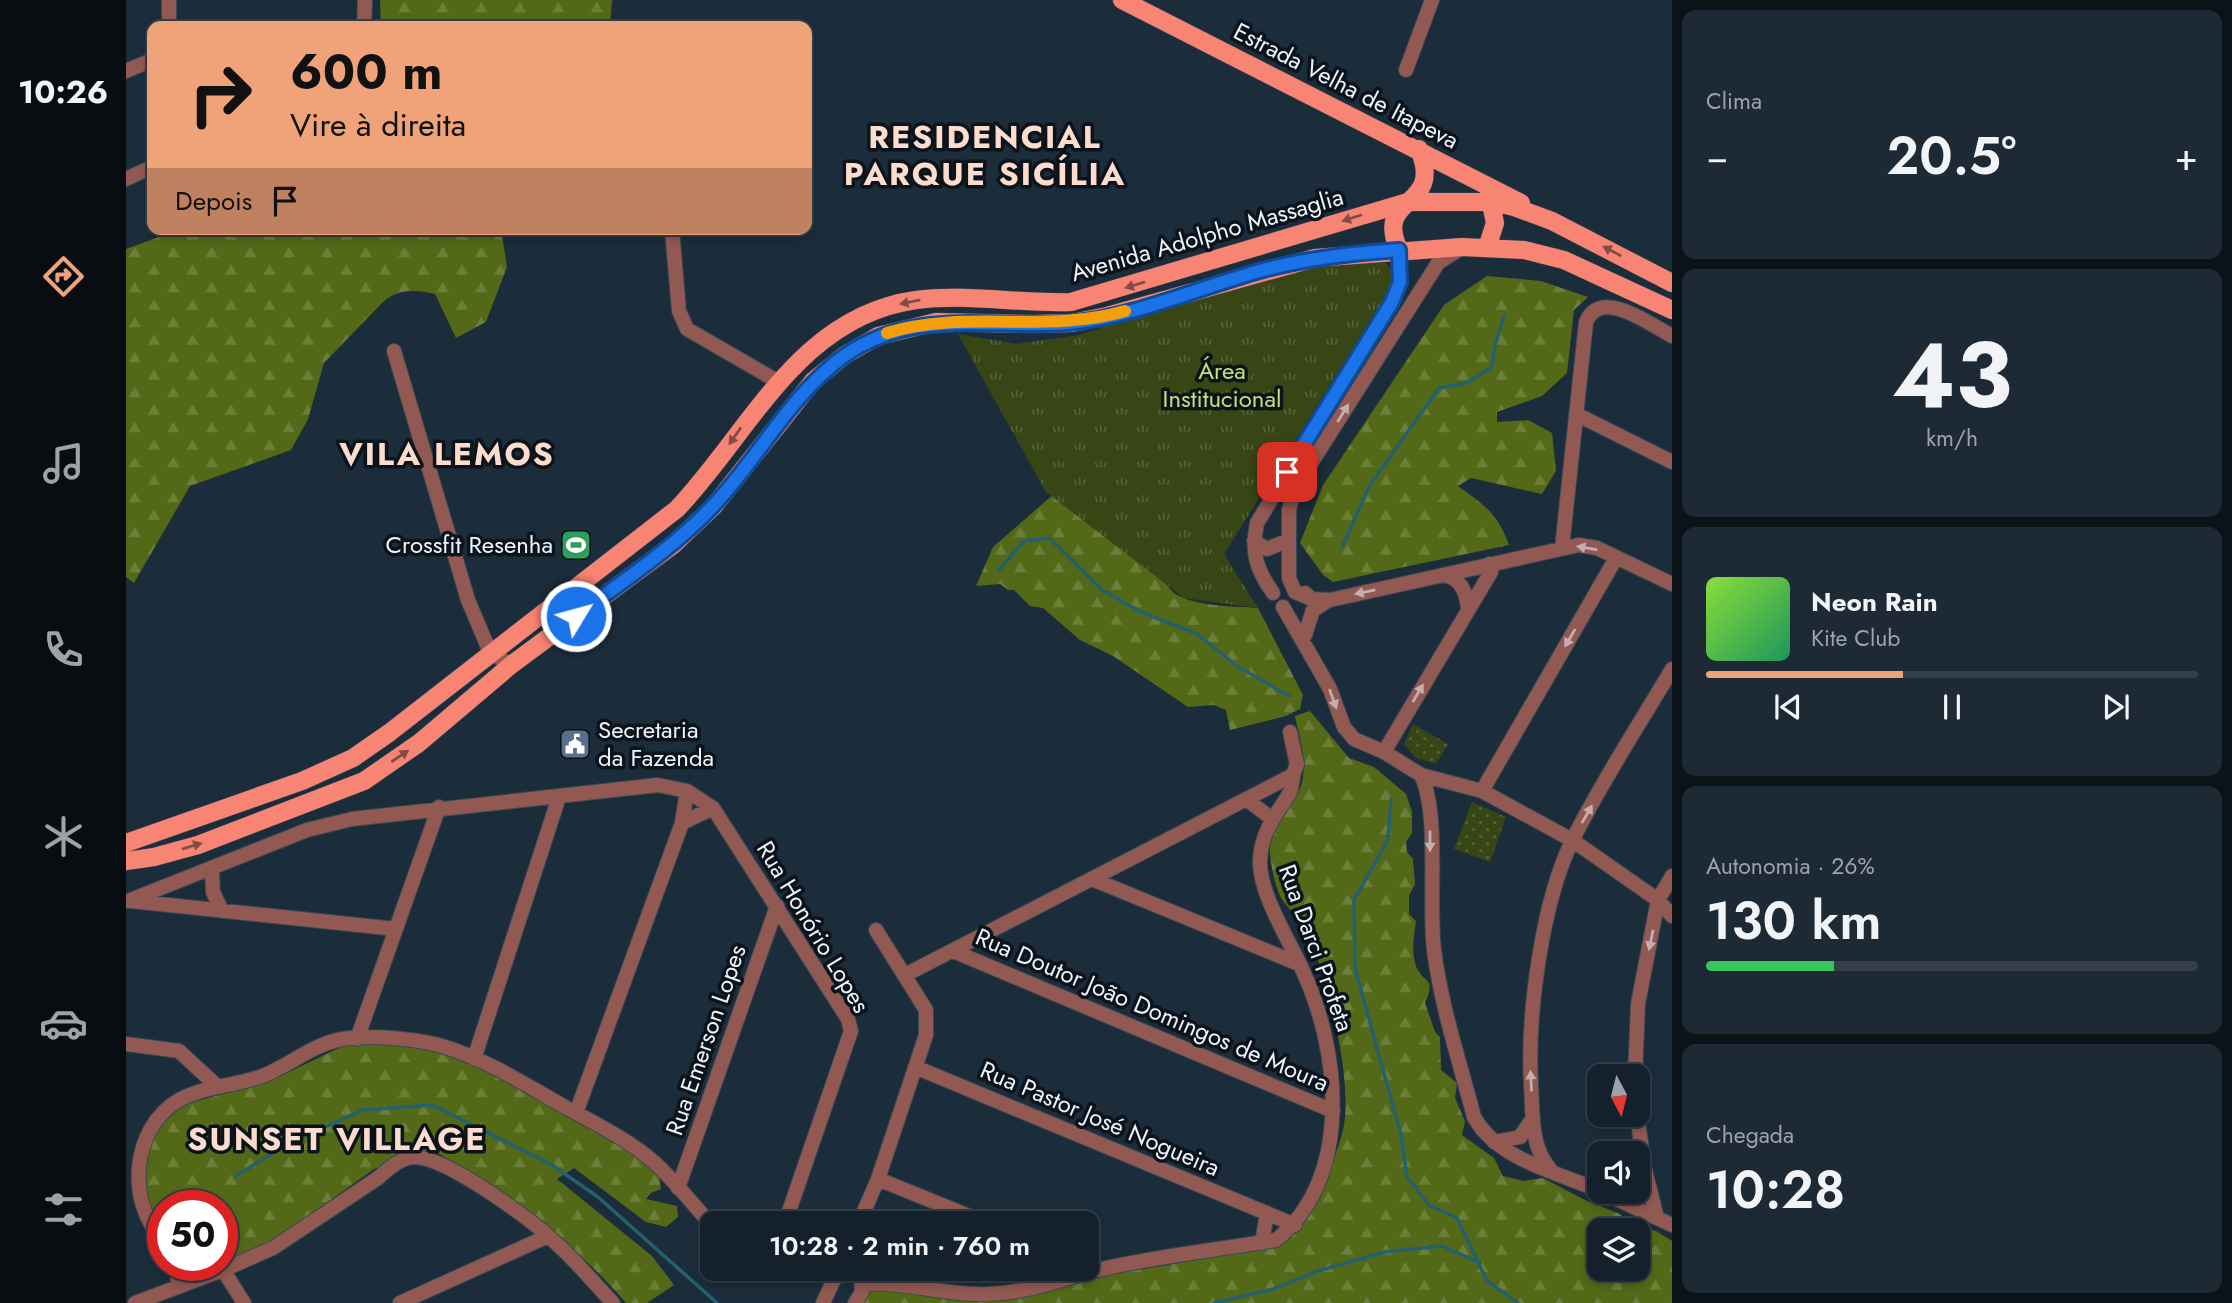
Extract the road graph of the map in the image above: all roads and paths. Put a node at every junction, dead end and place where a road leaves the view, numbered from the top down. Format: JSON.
{"nodes":[{"id":1,"x":169,"y":0,"type":"edge"},
{"id":2,"x":365,"y":0,"type":"edge"},
{"id":3,"x":1122,"y":0,"type":"edge"},
{"id":4,"x":1432,"y":0,"type":"edge"},
{"id":5,"x":169,"y":21,"type":"edge"},
{"id":6,"x":364,"y":21,"type":"edge"},
{"id":7,"x":147,"y":62,"type":"edge"},
{"id":8,"x":1406,"y":70,"type":"dead end"},
{"id":9,"x":126,"y":71,"type":"edge"},
{"id":10,"x":1419,"y":149,"type":"junction"},
{"id":11,"x":147,"y":169,"type":"edge"},
{"id":12,"x":1472,"y":177,"type":"junction"},
{"id":13,"x":126,"y":179,"type":"edge"},
{"id":14,"x":1408,"y":202,"type":"junction"},
{"id":15,"x":1492,"y":202,"type":"junction"},
{"id":16,"x":1552,"y":221,"type":"junction"},
{"id":17,"x":673,"y":235,"type":"edge"},
{"id":18,"x":1462,"y":247,"type":"junction"},
{"id":19,"x":1487,"y":248,"type":"junction"},
{"id":20,"x":1399,"y":250,"type":"junction"},
{"id":21,"x":1672,"y":283,"type":"edge"},
{"id":22,"x":1003,"y":301,"type":"junction"},
{"id":23,"x":1672,"y":310,"type":"edge"},
{"id":24,"x":1001,"y":323,"type":"junction"},
{"id":25,"x":1672,"y":336,"type":"edge"},
{"id":26,"x":394,"y":351,"type":"dead end"},
{"id":27,"x":777,"y":381,"type":"junction"},
{"id":28,"x":760,"y":401,"type":"junction"},
{"id":29,"x":1576,"y":414,"type":"junction"},
{"id":30,"x":782,"y":416,"type":"junction"},
{"id":31,"x":1672,"y":462,"type":"edge"},
{"id":32,"x":1289,"y":540,"type":"junction"},
{"id":33,"x":1254,"y":541,"type":"junction"},
{"id":34,"x":1562,"y":548,"type":"junction"},
{"id":35,"x":1616,"y":558,"type":"junction"},
{"id":36,"x":1489,"y":564,"type":"junction"},
{"id":37,"x":1256,"y":565,"type":"junction"},
{"id":38,"x":1444,"y":575,"type":"junction"},
{"id":39,"x":1672,"y":584,"type":"edge"},
{"id":40,"x":1273,"y":593,"type":"dead end"},
{"id":41,"x":1315,"y":597,"type":"junction"},
{"id":42,"x":1468,"y":608,"type":"junction"},
{"id":43,"x":1286,"y":612,"type":"dead end"},
{"id":44,"x":1304,"y":635,"type":"junction"},
{"id":45,"x":490,"y":652,"type":"junction"},
{"id":46,"x":1315,"y":664,"type":"junction"},
{"id":47,"x":511,"y":665,"type":"junction"},
{"id":48,"x":1672,"y":669,"type":"edge"},
{"id":49,"x":1290,"y":732,"type":"dead end"},
{"id":50,"x":1384,"y":752,"type":"junction"},
{"id":51,"x":1421,"y":775,"type":"junction"},
{"id":52,"x":1291,"y":776,"type":"junction"},
{"id":53,"x":687,"y":791,"type":"junction"},
{"id":54,"x":1482,"y":791,"type":"junction"},
{"id":55,"x":559,"y":797,"type":"junction"},
{"id":56,"x":1246,"y":799,"type":"junction"},
{"id":57,"x":439,"y":807,"type":"junction"},
{"id":58,"x":713,"y":808,"type":"junction"},
{"id":59,"x":1271,"y":818,"type":"junction"},
{"id":60,"x":682,"y":823,"type":"junction"},
{"id":61,"x":1572,"y":840,"type":"junction"},
{"id":62,"x":126,"y":843,"type":"edge"},
{"id":63,"x":126,"y":861,"type":"edge"},
{"id":64,"x":212,"y":869,"type":"junction"},
{"id":65,"x":1672,"y":876,"type":"edge"},
{"id":66,"x":1092,"y":879,"type":"junction"},
{"id":67,"x":1658,"y":900,"type":"junction"},
{"id":68,"x":127,"y":901,"type":"edge"},
{"id":69,"x":777,"y":905,"type":"junction"},
{"id":70,"x":222,"y":911,"type":"junction"},
{"id":71,"x":1672,"y":916,"type":"edge"},
{"id":72,"x":396,"y":929,"type":"junction"},
{"id":73,"x":876,"y":930,"type":"dead end"},
{"id":74,"x":953,"y":951,"type":"junction"},
{"id":75,"x":1299,"y":964,"type":"junction"},
{"id":76,"x":905,"y":975,"type":"junction"},
{"id":77,"x":357,"y":1039,"type":"junction"},
{"id":78,"x":126,"y":1044,"type":"edge"},
{"id":79,"x":474,"y":1059,"type":"junction"},
{"id":80,"x":1636,"y":1064,"type":"edge"},
{"id":81,"x":915,"y":1068,"type":"junction"},
{"id":82,"x":218,"y":1087,"type":"junction"},
{"id":83,"x":1333,"y":1111,"type":"junction"},
{"id":84,"x":576,"y":1114,"type":"junction"},
{"id":85,"x":1533,"y":1118,"type":"junction"},
{"id":86,"x":1494,"y":1142,"type":"junction"},
{"id":87,"x":1550,"y":1170,"type":"junction"},
{"id":88,"x":878,"y":1179,"type":"junction"},
{"id":89,"x":1587,"y":1186,"type":"edge"},
{"id":90,"x":1650,"y":1187,"type":"edge"},
{"id":91,"x":678,"y":1188,"type":"junction"},
{"id":92,"x":131,"y":1195,"type":"edge"},
{"id":93,"x":1628,"y":1204,"type":"edge"},
{"id":94,"x":789,"y":1211,"type":"edge"},
{"id":95,"x":864,"y":1211,"type":"edge"},
{"id":96,"x":957,"y":1211,"type":"edge"},
{"id":97,"x":700,"y":1213,"type":"edge"},
{"id":98,"x":1267,"y":1213,"type":"junction"},
{"id":99,"x":1657,"y":1218,"type":"junction"},
{"id":100,"x":147,"y":1219,"type":"edge"},
{"id":101,"x":1295,"y":1225,"type":"junction"},
{"id":102,"x":1672,"y":1225,"type":"edge"},
{"id":103,"x":548,"y":1236,"type":"junction"},
{"id":104,"x":1262,"y":1243,"type":"junction"},
{"id":105,"x":238,"y":1260,"type":"edge"},
{"id":106,"x":1099,"y":1266,"type":"edge"},
{"id":107,"x":178,"y":1281,"type":"edge"},
{"id":108,"x":190,"y":1281,"type":"edge"},
{"id":109,"x":227,"y":1281,"type":"edge"},
{"id":110,"x":833,"y":1281,"type":"edge"},
{"id":111,"x":861,"y":1281,"type":"edge"},
{"id":112,"x":890,"y":1281,"type":"edge"},
{"id":113,"x":1035,"y":1281,"type":"edge"},
{"id":114,"x":178,"y":1287,"type":"junction"},
{"id":115,"x":135,"y":1303,"type":"edge"},
{"id":116,"x":244,"y":1303,"type":"edge"},
{"id":117,"x":400,"y":1303,"type":"edge"},
{"id":118,"x":613,"y":1303,"type":"edge"},
{"id":119,"x":823,"y":1303,"type":"edge"},
{"id":120,"x":855,"y":1303,"type":"edge"}],
"edges":[{"from":1,"to":5,"type":"street"},
{"from":2,"to":6,"type":"street"},
{"from":3,"to":10,"type":"main road","name":"Estrada Velha de Itapeva"},
{"from":4,"to":8,"type":"street"},
{"from":7,"to":9,"type":"street"},
{"from":10,"to":12,"type":"main road","name":"Estrada Velha de Itapeva"},
{"from":10,"to":14,"type":"main road"},
{"from":11,"to":13,"type":"street"},
{"from":12,"to":15,"type":"main road"},
{"from":12,"to":16,"type":"main road","name":"Estrada Velha de Itapeva"},
{"from":14,"to":15,"type":"main road","name":"Avenida Adolpho Massaglia"},
{"from":14,"to":20,"type":"main road"},
{"from":14,"to":22,"type":"main road","name":"Avenida Adolpho Massaglia","one_way":true},
{"from":15,"to":16,"type":"main road","name":"Avenida Adolpho Massaglia"},
{"from":15,"to":19,"type":"main road"},
{"from":21,"to":16,"type":"main road","name":"Avenida Adolpho Massaglia","one_way":true},
{"from":17,"to":27,"type":"street"},
{"from":18,"to":19,"type":"main road","name":"Avenida Adolpho Massaglia"},
{"from":18,"to":20,"type":"main road","name":"Avenida Adolpho Massaglia"},
{"from":32,"to":18,"type":"street","one_way":true},
{"from":19,"to":23,"type":"main road","name":"Avenida Adolpho Massaglia"},
{"from":20,"to":24,"type":"main road","name":"Avenida Adolpho Massaglia"},
{"from":20,"to":33,"type":"street"},
{"from":22,"to":24,"type":"street"},
{"from":22,"to":27,"type":"main road","name":"Avenida Adolpho Massaglia","one_way":true},
{"from":24,"to":30,"type":"main road","name":"Avenida Adolpho Massaglia"},
{"from":25,"to":29,"type":"street"},
{"from":26,"to":45,"type":"street"},
{"from":27,"to":28,"type":"main road","name":"Avenida Adolpho Massaglia"},
{"from":28,"to":30,"type":"main road"},
{"from":28,"to":45,"type":"main road","name":"Avenida Adolpho Massaglia","one_way":true},
{"from":29,"to":31,"type":"street"},
{"from":29,"to":34,"type":"street"},
{"from":30,"to":47,"type":"main road","name":"Avenida Adolpho Massaglia"},
{"from":32,"to":33,"type":"street"},
{"from":32,"to":41,"type":"street"},
{"from":33,"to":37,"type":"street"},
{"from":35,"to":34,"type":"street","one_way":true},
{"from":34,"to":36,"type":"street"},
{"from":35,"to":39,"type":"street"},
{"from":35,"to":54,"type":"street","one_way":true},
{"from":36,"to":38,"type":"street"},
{"from":36,"to":42,"type":"street"},
{"from":37,"to":40,"type":"street"},
{"from":37,"to":44,"type":"street"},
{"from":38,"to":41,"type":"street","one_way":true},
{"from":38,"to":42,"type":"street"},
{"from":41,"to":44,"type":"street"},
{"from":50,"to":42,"type":"street","one_way":true},
{"from":43,"to":46,"type":"street"},
{"from":44,"to":46,"type":"street"},
{"from":45,"to":47,"type":"street"},
{"from":45,"to":62,"type":"main road","name":"Avenida Adolpho Massaglia"},
{"from":46,"to":50,"type":"street","one_way":true},
{"from":63,"to":47,"type":"main road","name":"Avenida Adolpho Massaglia","one_way":true},
{"from":61,"to":48,"type":"street","one_way":true},
{"from":49,"to":52,"type":"street","name":"Rua Darci Profeta"},
{"from":50,"to":51,"type":"street"},
{"from":51,"to":54,"type":"street"},
{"from":51,"to":86,"type":"street","one_way":true},
{"from":52,"to":56,"type":"street"},
{"from":52,"to":59,"type":"street","name":"Rua Darci Profeta"},
{"from":53,"to":55,"type":"street"},
{"from":53,"to":58,"type":"street","name":"Rua Honório Lopes"},
{"from":53,"to":60,"type":"street"},
{"from":54,"to":61,"type":"street"},
{"from":55,"to":57,"type":"street"},
{"from":55,"to":79,"type":"street"},
{"from":56,"to":59,"type":"street"},
{"from":56,"to":66,"type":"street"},
{"from":57,"to":64,"type":"street"},
{"from":57,"to":72,"type":"street"},
{"from":58,"to":60,"type":"street"},
{"from":58,"to":69,"type":"street","name":"Rua Honório Lopes"},
{"from":59,"to":75,"type":"street","name":"Rua Darci Profeta"},
{"from":60,"to":84,"type":"street"},
{"from":61,"to":67,"type":"street"},
{"from":85,"to":61,"type":"street","one_way":true},
{"from":64,"to":68,"type":"street"},
{"from":64,"to":70,"type":"street"},
{"from":65,"to":67,"type":"street"},
{"from":66,"to":74,"type":"street"},
{"from":66,"to":75,"type":"street"},
{"from":67,"to":71,"type":"street"},
{"from":67,"to":80,"type":"street","one_way":true},
{"from":68,"to":70,"type":"street"},
{"from":69,"to":91,"type":"street","name":"Rua Emerson Lopes"},
{"from":69,"to":94,"type":"street","name":"Rua Honório Lopes"},
{"from":70,"to":72,"type":"street"},
{"from":72,"to":77,"type":"street"},
{"from":73,"to":76,"type":"street"},
{"from":74,"to":76,"type":"street"},
{"from":74,"to":83,"type":"street","name":"Rua Doutor João Domingos de Moura"},
{"from":75,"to":83,"type":"street","name":"Rua Darci Profeta"},
{"from":76,"to":81,"type":"street"},
{"from":77,"to":79,"type":"street"},
{"from":77,"to":82,"type":"street"},
{"from":78,"to":82,"type":"street"},
{"from":79,"to":84,"type":"street"},
{"from":81,"to":88,"type":"street"},
{"from":81,"to":98,"type":"street","name":"Rua Pastor José Nogueira"},
{"from":82,"to":92,"type":"street"},
{"from":83,"to":101,"type":"street","name":"Rua Darci Profeta"},
{"from":84,"to":91,"type":"street"},
{"from":85,"to":86,"type":"street"},
{"from":85,"to":87,"type":"street"},
{"from":86,"to":87,"type":"street"},
{"from":87,"to":89,"type":"street"},
{"from":88,"to":95,"type":"street"},
{"from":88,"to":96,"type":"street"},
{"from":90,"to":99,"type":"street"},
{"from":91,"to":97,"type":"street"},
{"from":92,"to":100,"type":"street"},
{"from":93,"to":99,"type":"street"},
{"from":98,"to":101,"type":"street","name":"Rua Pastor José Nogueira"},
{"from":98,"to":104,"type":"street"},
{"from":99,"to":102,"type":"street"},
{"from":101,"to":104,"type":"street"},
{"from":103,"to":105,"type":"street"},
{"from":103,"to":117,"type":"street"},
{"from":103,"to":118,"type":"street"},
{"from":104,"to":106,"type":"street"},
{"from":107,"to":114,"type":"street"},
{"from":108,"to":114,"type":"street"},
{"from":109,"to":116,"type":"street"},
{"from":110,"to":119,"type":"street"},
{"from":111,"to":120,"type":"street"},
{"from":112,"to":113,"type":"street"},
{"from":114,"to":115,"type":"street"}]}
